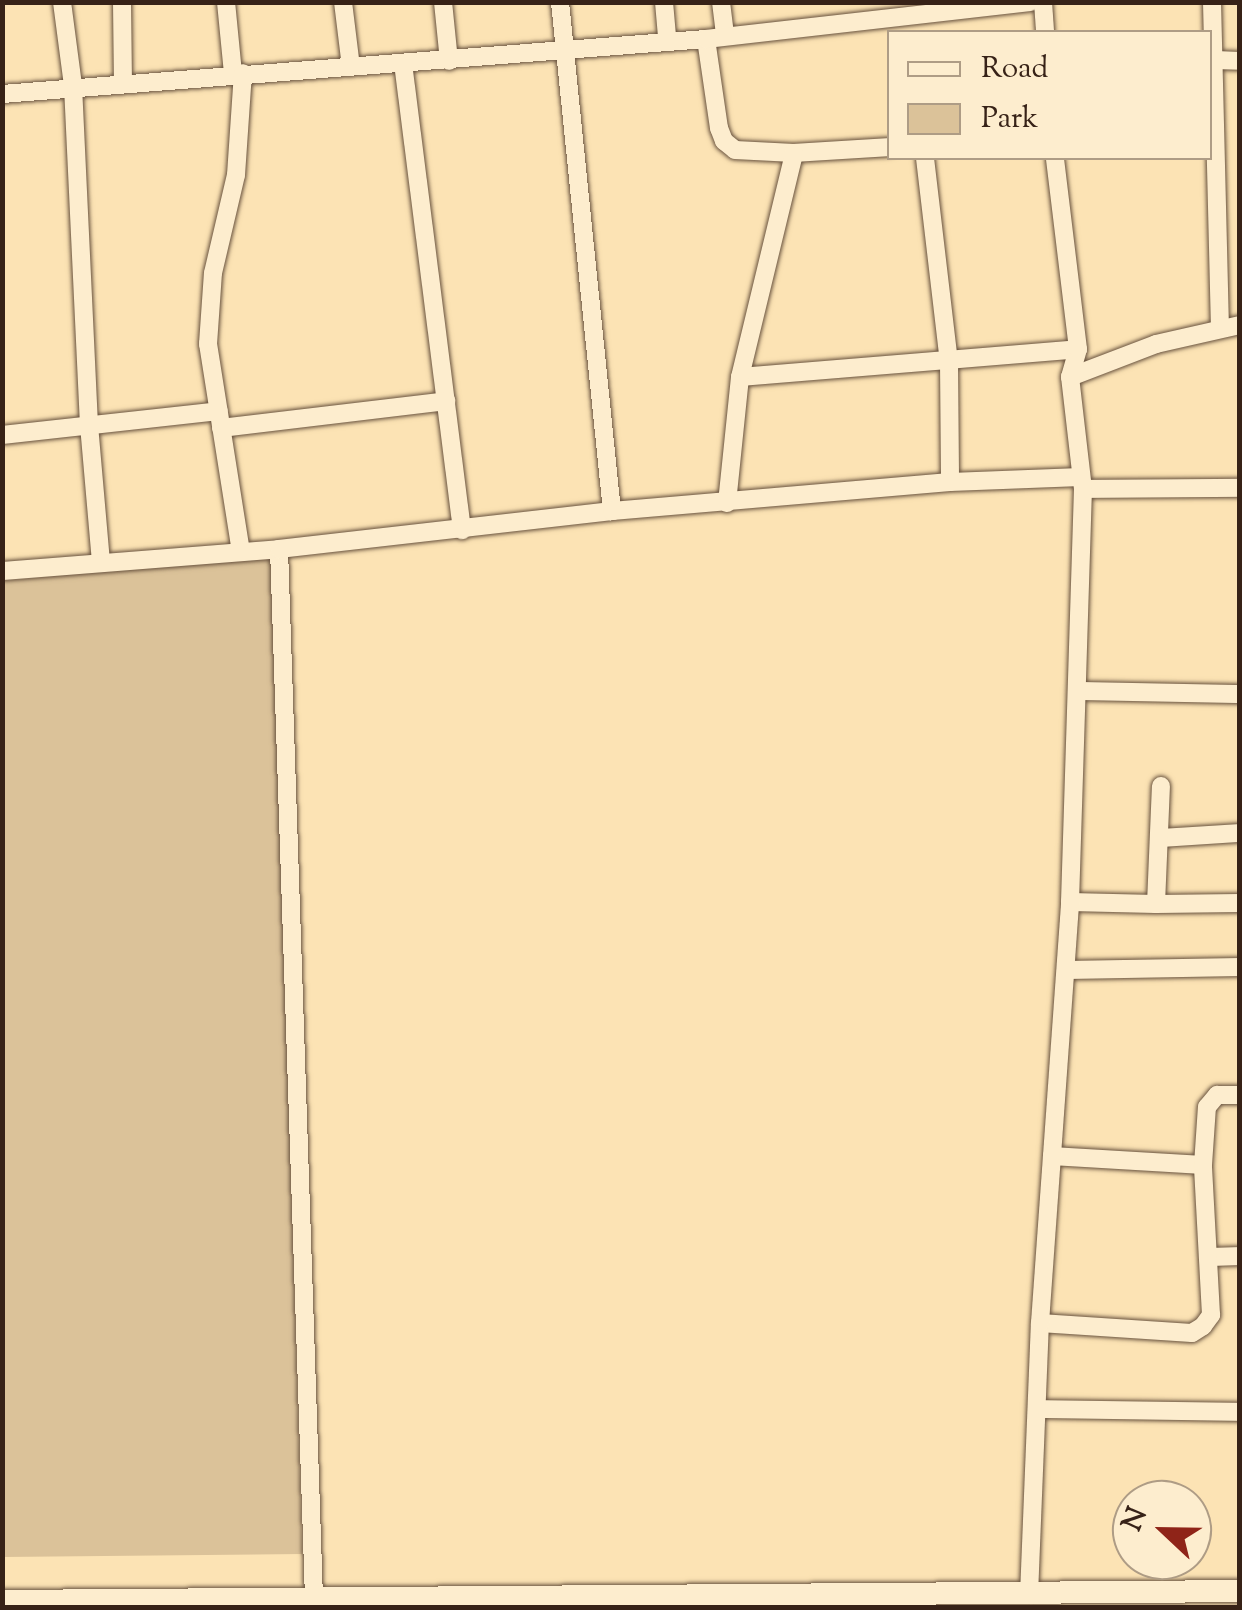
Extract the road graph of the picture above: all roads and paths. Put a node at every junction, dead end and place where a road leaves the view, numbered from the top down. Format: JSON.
{"nodes":[{"id":1,"x":62,"y":2,"type":"edge"},
{"id":2,"x":122,"y":2,"type":"edge"},
{"id":3,"x":226,"y":2,"type":"edge"},
{"id":4,"x":343,"y":2,"type":"edge"},
{"id":5,"x":442,"y":2,"type":"edge"},
{"id":6,"x":560,"y":2,"type":"edge"},
{"id":7,"x":664,"y":2,"type":"edge"},
{"id":8,"x":722,"y":2,"type":"edge"},
{"id":9,"x":1030,"y":2,"type":"edge"},
{"id":10,"x":1043,"y":2,"type":"edge"},
{"id":11,"x":1212,"y":2,"type":"edge"},
{"id":12,"x":922,"y":12,"type":"junction"},
{"id":13,"x":922,"y":30,"type":"edge"},
{"id":14,"x":1045,"y":30,"type":"edge"},
{"id":15,"x":716,"y":37,"type":"junction"},
{"id":16,"x":668,"y":40,"type":"junction"},
{"id":17,"x":565,"y":47,"type":"junction"},
{"id":18,"x":449,"y":60,"type":"junction"},
{"id":19,"x":1215,"y":60,"type":"junction"},
{"id":20,"x":1240,"y":61,"type":"edge"},
{"id":21,"x":403,"y":63,"type":"junction"},
{"id":22,"x":351,"y":67,"type":"junction"},
{"id":23,"x":238,"y":73,"type":"junction"},
{"id":24,"x":123,"y":81,"type":"junction"},
{"id":25,"x":73,"y":86,"type":"junction"},
{"id":26,"x":2,"y":94,"type":"edge"},
{"id":27,"x":1213,"y":145,"type":"edge"},
{"id":28,"x":887,"y":147,"type":"edge"},
{"id":29,"x":794,"y":153,"type":"junction"},
{"id":30,"x":925,"y":160,"type":"edge"},
{"id":31,"x":1055,"y":160,"type":"edge"},
{"id":32,"x":1240,"y":325,"type":"edge"},
{"id":33,"x":1220,"y":327,"type":"junction"},
{"id":34,"x":1078,"y":349,"type":"junction"},
{"id":35,"x":949,"y":362,"type":"junction"},
{"id":36,"x":740,"y":377,"type":"junction"},
{"id":37,"x":1070,"y":377,"type":"junction"},
{"id":38,"x":446,"y":400,"type":"junction"},
{"id":39,"x":220,"y":420,"type":"junction"},
{"id":40,"x":89,"y":425,"type":"junction"},
{"id":41,"x":2,"y":435,"type":"edge"},
{"id":42,"x":950,"y":482,"type":"junction"},
{"id":43,"x":1082,"y":483,"type":"junction"},
{"id":44,"x":1240,"y":488,"type":"edge"},
{"id":45,"x":726,"y":503,"type":"junction"},
{"id":46,"x":612,"y":512,"type":"junction"},
{"id":47,"x":462,"y":530,"type":"junction"},
{"id":48,"x":279,"y":550,"type":"junction"},
{"id":49,"x":240,"y":552,"type":"junction"},
{"id":50,"x":101,"y":561,"type":"junction"},
{"id":51,"x":2,"y":571,"type":"edge"},
{"id":52,"x":1077,"y":691,"type":"junction"},
{"id":53,"x":1240,"y":694,"type":"edge"},
{"id":54,"x":1161,"y":786,"type":"dead end"},
{"id":55,"x":1240,"y":833,"type":"edge"},
{"id":56,"x":1162,"y":838,"type":"junction"},
{"id":57,"x":1070,"y":902,"type":"junction"},
{"id":58,"x":1156,"y":904,"type":"junction"},
{"id":59,"x":1240,"y":904,"type":"edge"},
{"id":60,"x":1240,"y":967,"type":"edge"},
{"id":61,"x":1066,"y":970,"type":"junction"},
{"id":62,"x":1240,"y":1096,"type":"edge"},
{"id":63,"x":1052,"y":1156,"type":"junction"},
{"id":64,"x":1203,"y":1165,"type":"junction"},
{"id":65,"x":1240,"y":1256,"type":"edge"},
{"id":66,"x":1211,"y":1257,"type":"junction"},
{"id":67,"x":1040,"y":1324,"type":"junction"},
{"id":68,"x":1037,"y":1410,"type":"junction"},
{"id":69,"x":1240,"y":1412,"type":"edge"},
{"id":70,"x":1240,"y":1591,"type":"edge"},
{"id":71,"x":314,"y":1597,"type":"junction"},
{"id":72,"x":1015,"y":1599,"type":"edge"},
{"id":73,"x":2,"y":1601,"type":"edge"},
{"id":74,"x":1062,"y":1601,"type":"edge"},
{"id":75,"x":1102,"y":1601,"type":"edge"},
{"id":76,"x":590,"y":1602,"type":"edge"},
{"id":77,"x":372,"y":1603,"type":"edge"},
{"id":78,"x":36,"y":1604,"type":"edge"}],
"edges":[{"from":1,"to":25,"type":"street"},
{"from":2,"to":24,"type":"street"},
{"from":3,"to":23,"type":"street"},
{"from":4,"to":22,"type":"street"},
{"from":5,"to":18,"type":"street"},
{"from":6,"to":17,"type":"street"},
{"from":7,"to":16,"type":"street"},
{"from":8,"to":15,"type":"street"},
{"from":9,"to":12,"type":"street"},
{"from":10,"to":14,"type":"street"},
{"from":11,"to":19,"type":"street"},
{"from":12,"to":13,"type":"street"},
{"from":12,"to":15,"type":"street"},
{"from":15,"to":16,"type":"street"},
{"from":15,"to":29,"type":"street"},
{"from":16,"to":17,"type":"street"},
{"from":17,"to":18,"type":"street"},
{"from":17,"to":46,"type":"street"},
{"from":18,"to":21,"type":"street"},
{"from":19,"to":20,"type":"street"},
{"from":19,"to":27,"type":"street"},
{"from":21,"to":22,"type":"street"},
{"from":21,"to":38,"type":"street"},
{"from":22,"to":23,"type":"street"},
{"from":23,"to":24,"type":"street"},
{"from":23,"to":39,"type":"street"},
{"from":24,"to":25,"type":"street"},
{"from":25,"to":26,"type":"street"},
{"from":25,"to":40,"type":"street"},
{"from":27,"to":33,"type":"street"},
{"from":28,"to":29,"type":"street"},
{"from":29,"to":36,"type":"street"},
{"from":30,"to":35,"type":"street"},
{"from":31,"to":34,"type":"street"},
{"from":32,"to":33,"type":"street"},
{"from":33,"to":37,"type":"street"},
{"from":34,"to":35,"type":"street"},
{"from":34,"to":37,"type":"street"},
{"from":35,"to":36,"type":"street"},
{"from":35,"to":42,"type":"street"},
{"from":36,"to":45,"type":"street"},
{"from":37,"to":43,"type":"street"},
{"from":38,"to":39,"type":"street"},
{"from":38,"to":47,"type":"street"},
{"from":39,"to":40,"type":"street"},
{"from":39,"to":49,"type":"street"},
{"from":40,"to":41,"type":"street"},
{"from":40,"to":50,"type":"street"},
{"from":42,"to":43,"type":"street"},
{"from":42,"to":45,"type":"street"},
{"from":43,"to":44,"type":"street"},
{"from":43,"to":52,"type":"street"},
{"from":45,"to":46,"type":"street"},
{"from":46,"to":47,"type":"street"},
{"from":47,"to":48,"type":"street"},
{"from":48,"to":49,"type":"street"},
{"from":48,"to":71,"type":"street"},
{"from":49,"to":50,"type":"street"},
{"from":50,"to":51,"type":"street"},
{"from":52,"to":53,"type":"street"},
{"from":52,"to":57,"type":"street"},
{"from":54,"to":56,"type":"street"},
{"from":55,"to":56,"type":"street"},
{"from":56,"to":58,"type":"street"},
{"from":57,"to":58,"type":"street"},
{"from":57,"to":61,"type":"street"},
{"from":58,"to":59,"type":"street"},
{"from":60,"to":61,"type":"street"},
{"from":61,"to":63,"type":"street"},
{"from":62,"to":64,"type":"street"},
{"from":63,"to":64,"type":"street"},
{"from":63,"to":67,"type":"street"},
{"from":64,"to":66,"type":"street"},
{"from":65,"to":66,"type":"street"},
{"from":66,"to":67,"type":"street"},
{"from":67,"to":68,"type":"street"},
{"from":68,"to":69,"type":"street"},
{"from":68,"to":72,"type":"street"},
{"from":70,"to":75,"type":"main road"},
{"from":71,"to":77,"type":"main road"},
{"from":71,"to":78,"type":"main road"},
{"from":72,"to":74,"type":"main road"},
{"from":72,"to":76,"type":"main road"},
{"from":73,"to":78,"type":"main road"},
{"from":74,"to":75,"type":"main road"},
{"from":76,"to":77,"type":"main road"}]}
